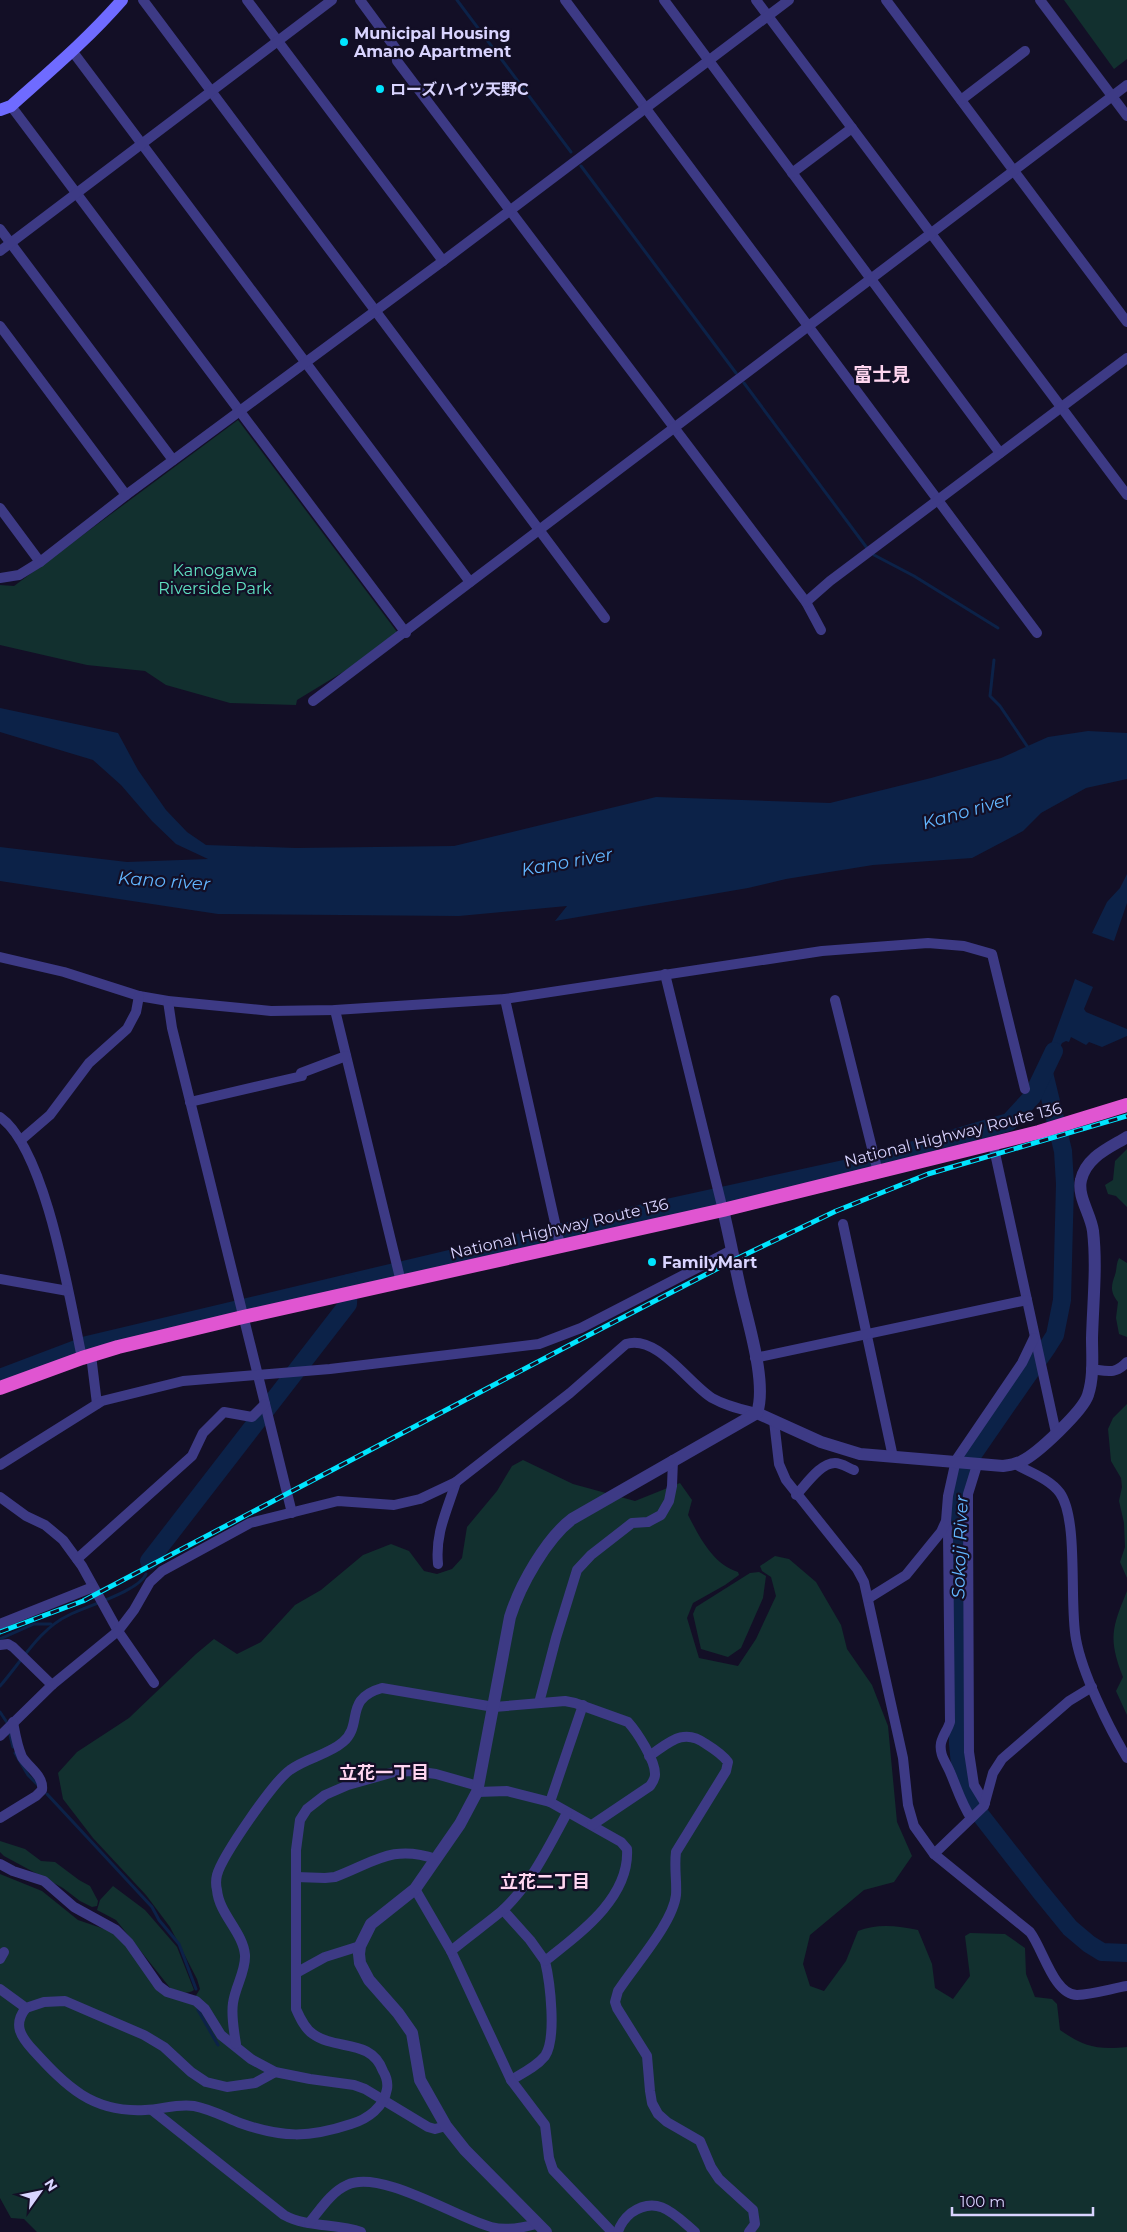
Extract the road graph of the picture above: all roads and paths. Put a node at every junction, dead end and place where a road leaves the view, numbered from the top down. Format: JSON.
{"nodes":[{"id":1,"x":122,"y":0,"type":"edge"},
{"id":2,"x":143,"y":0,"type":"edge"},
{"id":3,"x":247,"y":0,"type":"edge"},
{"id":4,"x":332,"y":0,"type":"edge"},
{"id":5,"x":360,"y":0,"type":"edge"},
{"id":6,"x":664,"y":0,"type":"edge"},
{"id":7,"x":756,"y":0,"type":"edge"},
{"id":8,"x":789,"y":0,"type":"edge"},
{"id":9,"x":886,"y":0,"type":"edge"},
{"id":10,"x":1040,"y":0,"type":"edge"},
{"id":11,"x":568,"y":1,"type":"edge"},
{"id":12,"x":768,"y":15,"type":"junction"},
{"id":13,"x":278,"y":41,"type":"junction"},
{"id":14,"x":1025,"y":51,"type":"dead end"},
{"id":15,"x":73,"y":52,"type":"junction"},
{"id":16,"x":708,"y":60,"type":"junction"},
{"id":17,"x":1127,"y":85,"type":"edge"},
{"id":18,"x":210,"y":90,"type":"junction"},
{"id":19,"x":1112,"y":96,"type":"junction"},
{"id":20,"x":961,"y":100,"type":"junction"},
{"id":21,"x":644,"y":107,"type":"junction"},
{"id":22,"x":6,"y":108,"type":"edge"},
{"id":23,"x":1127,"y":116,"type":"edge"},
{"id":24,"x":852,"y":128,"type":"junction"},
{"id":25,"x":141,"y":143,"type":"junction"},
{"id":26,"x":1014,"y":171,"type":"junction"},
{"id":27,"x":792,"y":173,"type":"junction"},
{"id":28,"x":77,"y":194,"type":"junction"},
{"id":29,"x":510,"y":209,"type":"junction"},
{"id":30,"x":0,"y":229,"type":"edge"},
{"id":31,"x":930,"y":234,"type":"junction"},
{"id":32,"x":11,"y":243,"type":"junction"},
{"id":33,"x":0,"y":251,"type":"edge"},
{"id":34,"x":443,"y":261,"type":"junction"},
{"id":35,"x":871,"y":279,"type":"junction"},
{"id":36,"x":375,"y":312,"type":"junction"},
{"id":37,"x":1127,"y":322,"type":"edge"},
{"id":38,"x":0,"y":326,"type":"edge"},
{"id":39,"x":808,"y":326,"type":"junction"},
{"id":40,"x":1127,"y":358,"type":"edge"},
{"id":41,"x":306,"y":361,"type":"junction"},
{"id":42,"x":1062,"y":407,"type":"junction"},
{"id":43,"x":240,"y":411,"type":"junction"},
{"id":44,"x":673,"y":427,"type":"junction"},
{"id":45,"x":1000,"y":454,"type":"junction"},
{"id":46,"x":173,"y":460,"type":"junction"},
{"id":47,"x":126,"y":495,"type":"junction"},
{"id":48,"x":1127,"y":495,"type":"edge"},
{"id":49,"x":939,"y":500,"type":"junction"},
{"id":50,"x":0,"y":508,"type":"edge"},
{"id":51,"x":539,"y":530,"type":"junction"},
{"id":52,"x":40,"y":562,"type":"junction"},
{"id":53,"x":0,"y":578,"type":"edge"},
{"id":54,"x":470,"y":582,"type":"junction"},
{"id":55,"x":806,"y":602,"type":"junction"},
{"id":56,"x":605,"y":618,"type":"dead end"},
{"id":57,"x":821,"y":630,"type":"dead end"},
{"id":58,"x":406,"y":633,"type":"junction"},
{"id":59,"x":1037,"y":633,"type":"dead end"},
{"id":60,"x":313,"y":701,"type":"dead end"},
{"id":61,"x":0,"y":956,"type":"edge"},
{"id":62,"x":665,"y":974,"type":"junction"},
{"id":63,"x":139,"y":996,"type":"junction"},
{"id":64,"x":505,"y":999,"type":"junction"},
{"id":65,"x":835,"y":1000,"type":"dead end"},
{"id":66,"x":168,"y":1001,"type":"junction"},
{"id":67,"x":335,"y":1010,"type":"junction"},
{"id":68,"x":346,"y":1056,"type":"junction"},
{"id":69,"x":1025,"y":1089,"type":"dead end"},
{"id":70,"x":190,"y":1102,"type":"junction"},
{"id":71,"x":1127,"y":1105,"type":"edge"},
{"id":72,"x":0,"y":1116,"type":"edge"},
{"id":73,"x":1127,"y":1137,"type":"edge"},
{"id":74,"x":20,"y":1140,"type":"junction"},
{"id":75,"x":993,"y":1144,"type":"junction"},
{"id":76,"x":878,"y":1172,"type":"junction"},
{"id":77,"x":720,"y":1200,"type":"junction"},
{"id":78,"x":843,"y":1224,"type":"dead end"},
{"id":79,"x":560,"y":1245,"type":"junction"},
{"id":80,"x":732,"y":1250,"type":"junction"},
{"id":81,"x":0,"y":1279,"type":"edge"},
{"id":82,"x":401,"y":1282,"type":"junction"},
{"id":83,"x":68,"y":1292,"type":"junction"},
{"id":84,"x":1027,"y":1300,"type":"junction"},
{"id":85,"x":244,"y":1317,"type":"junction"},
{"id":86,"x":866,"y":1335,"type":"junction"},
{"id":87,"x":1035,"y":1341,"type":"junction"},
{"id":88,"x":86,"y":1356,"type":"junction"},
{"id":89,"x":755,"y":1358,"type":"junction"},
{"id":90,"x":1127,"y":1362,"type":"edge"},
{"id":91,"x":1091,"y":1369,"type":"junction"},
{"id":92,"x":258,"y":1374,"type":"junction"},
{"id":93,"x":0,"y":1388,"type":"edge"},
{"id":94,"x":97,"y":1404,"type":"junction"},
{"id":95,"x":265,"y":1404,"type":"junction"},
{"id":96,"x":757,"y":1413,"type":"junction"},
{"id":97,"x":774,"y":1421,"type":"junction"},
{"id":98,"x":1056,"y":1433,"type":"junction"},
{"id":99,"x":893,"y":1457,"type":"junction"},
{"id":100,"x":673,"y":1460,"type":"junction"},
{"id":101,"x":957,"y":1462,"type":"junction"},
{"id":102,"x":1015,"y":1464,"type":"junction"},
{"id":103,"x":0,"y":1465,"type":"edge"},
{"id":104,"x":976,"y":1465,"type":"junction"},
{"id":105,"x":854,"y":1470,"type":"dead end"},
{"id":106,"x":456,"y":1482,"type":"junction"},
{"id":107,"x":796,"y":1495,"type":"junction"},
{"id":108,"x":0,"y":1497,"type":"edge"},
{"id":109,"x":292,"y":1513,"type":"junction"},
{"id":110,"x":946,"y":1521,"type":"junction"},
{"id":111,"x":77,"y":1559,"type":"junction"},
{"id":112,"x":438,"y":1564,"type":"dead end"},
{"id":113,"x":93,"y":1587,"type":"junction"},
{"id":114,"x":869,"y":1598,"type":"junction"},
{"id":115,"x":0,"y":1624,"type":"edge"},
{"id":116,"x":118,"y":1631,"type":"junction"},
{"id":117,"x":0,"y":1645,"type":"edge"},
{"id":118,"x":154,"y":1683,"type":"dead end"},
{"id":119,"x":52,"y":1684,"type":"junction"},
{"id":120,"x":1092,"y":1687,"type":"junction"},
{"id":121,"x":539,"y":1702,"type":"junction"},
{"id":122,"x":583,"y":1705,"type":"junction"},
{"id":123,"x":494,"y":1707,"type":"junction"},
{"id":124,"x":13,"y":1722,"type":"junction"},
{"id":125,"x":0,"y":1736,"type":"edge"},
{"id":126,"x":649,"y":1756,"type":"junction"},
{"id":127,"x":1127,"y":1758,"type":"edge"},
{"id":128,"x":477,"y":1789,"type":"junction"},
{"id":129,"x":550,"y":1802,"type":"junction"},
{"id":130,"x":984,"y":1805,"type":"junction"},
{"id":131,"x":567,"y":1814,"type":"junction"},
{"id":132,"x":972,"y":1817,"type":"junction"},
{"id":133,"x":0,"y":1818,"type":"edge"},
{"id":134,"x":592,"y":1825,"type":"junction"},
{"id":135,"x":934,"y":1854,"type":"junction"},
{"id":136,"x":436,"y":1859,"type":"junction"},
{"id":137,"x":0,"y":1864,"type":"edge"},
{"id":138,"x":296,"y":1877,"type":"junction"},
{"id":139,"x":414,"y":1889,"type":"junction"},
{"id":140,"x":503,"y":1910,"type":"junction"},
{"id":141,"x":360,"y":1946,"type":"junction"},
{"id":142,"x":452,"y":1951,"type":"junction"},
{"id":143,"x":544,"y":1961,"type":"junction"},
{"id":144,"x":296,"y":1973,"type":"junction"},
{"id":145,"x":0,"y":1989,"type":"edge"},
{"id":146,"x":1126,"y":1989,"type":"edge"},
{"id":147,"x":26,"y":2008,"type":"junction"},
{"id":148,"x":236,"y":2044,"type":"junction"},
{"id":149,"x":275,"y":2072,"type":"junction"},
{"id":150,"x":511,"y":2080,"type":"junction"},
{"id":151,"x":383,"y":2101,"type":"junction"},
{"id":152,"x":152,"y":2110,"type":"junction"},
{"id":153,"x":446,"y":2126,"type":"junction"},
{"id":154,"x":309,"y":2223,"type":"junction"},
{"id":155,"x":541,"y":2228,"type":"edge"},
{"id":156,"x":336,"y":2229,"type":"edge"},
{"id":157,"x":361,"y":2232,"type":"edge"},
{"id":158,"x":612,"y":2232,"type":"edge"},
{"id":159,"x":618,"y":2232,"type":"edge"},
{"id":160,"x":695,"y":2232,"type":"edge"},
{"id":161,"x":749,"y":2232,"type":"edge"}],
"edges":[{"from":1,"to":15,"type":"main road"},
{"from":2,"to":18,"type":"street"},
{"from":3,"to":13,"type":"street"},
{"from":4,"to":13,"type":"street"},
{"from":5,"to":29,"type":"street"},
{"from":6,"to":16,"type":"street"},
{"from":7,"to":12,"type":"street"},
{"from":8,"to":12,"type":"street"},
{"from":9,"to":20,"type":"street"},
{"from":10,"to":19,"type":"street"},
{"from":11,"to":21,"type":"street"},
{"from":12,"to":16,"type":"street"},
{"from":12,"to":24,"type":"street"},
{"from":13,"to":18,"type":"street"},
{"from":13,"to":34,"type":"street"},
{"from":14,"to":20,"type":"street"},
{"from":15,"to":22,"type":"main road"},
{"from":15,"to":25,"type":"street"},
{"from":16,"to":21,"type":"street"},
{"from":16,"to":27,"type":"street"},
{"from":17,"to":19,"type":"street"},
{"from":18,"to":25,"type":"street"},
{"from":18,"to":36,"type":"street"},
{"from":19,"to":23,"type":"street"},
{"from":19,"to":26,"type":"street"},
{"from":20,"to":26,"type":"street"},
{"from":21,"to":29,"type":"street"},
{"from":21,"to":39,"type":"street"},
{"from":22,"to":28,"type":"street"},
{"from":24,"to":27,"type":"street"},
{"from":24,"to":31,"type":"street"},
{"from":25,"to":28,"type":"street"},
{"from":25,"to":41,"type":"street"},
{"from":26,"to":31,"type":"street"},
{"from":26,"to":37,"type":"street"},
{"from":27,"to":35,"type":"street"},
{"from":28,"to":32,"type":"street"},
{"from":28,"to":43,"type":"street"},
{"from":29,"to":34,"type":"street"},
{"from":29,"to":44,"type":"street"},
{"from":30,"to":32,"type":"street"},
{"from":31,"to":35,"type":"street"},
{"from":31,"to":42,"type":"street"},
{"from":32,"to":33,"type":"street"},
{"from":32,"to":46,"type":"street"},
{"from":34,"to":36,"type":"street"},
{"from":35,"to":39,"type":"street"},
{"from":35,"to":45,"type":"street"},
{"from":36,"to":41,"type":"street"},
{"from":36,"to":51,"type":"street"},
{"from":38,"to":47,"type":"street"},
{"from":39,"to":44,"type":"street"},
{"from":39,"to":49,"type":"street"},
{"from":40,"to":42,"type":"street"},
{"from":41,"to":43,"type":"street"},
{"from":41,"to":54,"type":"street"},
{"from":42,"to":45,"type":"street"},
{"from":42,"to":48,"type":"street"},
{"from":43,"to":46,"type":"street"},
{"from":43,"to":58,"type":"street"},
{"from":44,"to":51,"type":"street"},
{"from":44,"to":55,"type":"street"},
{"from":45,"to":49,"type":"street"},
{"from":46,"to":47,"type":"street"},
{"from":47,"to":52,"type":"street"},
{"from":49,"to":55,"type":"street"},
{"from":49,"to":59,"type":"street"},
{"from":50,"to":52,"type":"street"},
{"from":51,"to":54,"type":"street"},
{"from":51,"to":56,"type":"street"},
{"from":52,"to":53,"type":"street"},
{"from":54,"to":58,"type":"street"},
{"from":55,"to":57,"type":"street"},
{"from":58,"to":60,"type":"street"},
{"from":61,"to":63,"type":"street"},
{"from":62,"to":64,"type":"street"},
{"from":62,"to":69,"type":"street"},
{"from":62,"to":77,"type":"street"},
{"from":63,"to":66,"type":"street"},
{"from":63,"to":74,"type":"street"},
{"from":64,"to":67,"type":"street"},
{"from":64,"to":79,"type":"street"},
{"from":65,"to":76,"type":"street"},
{"from":66,"to":67,"type":"street"},
{"from":66,"to":70,"type":"street"},
{"from":67,"to":68,"type":"street"},
{"from":68,"to":70,"type":"street"},
{"from":68,"to":82,"type":"street"},
{"from":70,"to":85,"type":"street"},
{"from":71,"to":75,"type":"highway","name":"National Highway Route 136"},
{"from":72,"to":74,"type":"street"},
{"from":73,"to":91,"type":"street"},
{"from":74,"to":83,"type":"street"},
{"from":75,"to":76,"type":"highway","name":"National Highway Route 136"},
{"from":75,"to":84,"type":"street"},
{"from":76,"to":77,"type":"highway","name":"National Highway Route 136"},
{"from":77,"to":79,"type":"highway","name":"National Highway Route 136"},
{"from":77,"to":80,"type":"street"},
{"from":78,"to":86,"type":"street"},
{"from":79,"to":82,"type":"highway","name":"National Highway Route 136"},
{"from":80,"to":89,"type":"street"},
{"from":80,"to":92,"type":"street"},
{"from":81,"to":83,"type":"street"},
{"from":82,"to":85,"type":"highway","name":"National Highway Route 136"},
{"from":83,"to":88,"type":"street"},
{"from":84,"to":86,"type":"street"},
{"from":84,"to":87,"type":"street"},
{"from":85,"to":88,"type":"highway","name":"National Highway Route 136"},
{"from":85,"to":92,"type":"street"},
{"from":86,"to":89,"type":"street"},
{"from":86,"to":99,"type":"street"},
{"from":87,"to":98,"type":"street"},
{"from":87,"to":101,"type":"street"},
{"from":88,"to":93,"type":"highway","name":"National Highway Route 136"},
{"from":88,"to":94,"type":"street"},
{"from":89,"to":96,"type":"street"},
{"from":90,"to":91,"type":"street"},
{"from":91,"to":98,"type":"street"},
{"from":92,"to":94,"type":"street"},
{"from":92,"to":95,"type":"street"},
{"from":94,"to":103,"type":"street"},
{"from":95,"to":109,"type":"street"},
{"from":95,"to":111,"type":"street"},
{"from":96,"to":97,"type":"street"},
{"from":96,"to":100,"type":"street"},
{"from":96,"to":106,"type":"street"},
{"from":97,"to":99,"type":"street"},
{"from":97,"to":107,"type":"street"},
{"from":98,"to":102,"type":"street"},
{"from":99,"to":101,"type":"street"},
{"from":100,"to":121,"type":"street"},
{"from":100,"to":123,"type":"street"},
{"from":101,"to":104,"type":"street"},
{"from":101,"to":110,"type":"street"},
{"from":102,"to":104,"type":"street"},
{"from":102,"to":120,"type":"street"},
{"from":104,"to":130,"type":"street"},
{"from":105,"to":107,"type":"street"},
{"from":106,"to":109,"type":"street"},
{"from":106,"to":112,"type":"street"},
{"from":107,"to":114,"type":"street"},
{"from":108,"to":111,"type":"street"},
{"from":109,"to":116,"type":"street"},
{"from":110,"to":114,"type":"street"},
{"from":110,"to":132,"type":"street"},
{"from":111,"to":113,"type":"street"},
{"from":113,"to":115,"type":"street"},
{"from":113,"to":116,"type":"street"},
{"from":114,"to":135,"type":"street"},
{"from":116,"to":118,"type":"street"},
{"from":116,"to":119,"type":"street"},
{"from":117,"to":119,"type":"street"},
{"from":119,"to":124,"type":"street"},
{"from":120,"to":127,"type":"street"},
{"from":120,"to":130,"type":"street"},
{"from":121,"to":122,"type":"street"},
{"from":121,"to":123,"type":"street"},
{"from":122,"to":126,"type":"street"},
{"from":122,"to":129,"type":"street"},
{"from":123,"to":128,"type":"street"},
{"from":123,"to":148,"type":"street"},
{"from":124,"to":125,"type":"street"},
{"from":124,"to":133,"type":"street"},
{"from":126,"to":134,"type":"street"},
{"from":126,"to":161,"type":"street"},
{"from":128,"to":129,"type":"street"},
{"from":128,"to":136,"type":"street"},
{"from":128,"to":138,"type":"street"},
{"from":129,"to":131,"type":"street"},
{"from":130,"to":132,"type":"street"},
{"from":131,"to":134,"type":"street"},
{"from":131,"to":140,"type":"street"},
{"from":132,"to":135,"type":"street"},
{"from":134,"to":143,"type":"street"},
{"from":135,"to":146,"type":"street"},
{"from":136,"to":138,"type":"street"},
{"from":136,"to":139,"type":"street"},
{"from":137,"to":148,"type":"street"},
{"from":138,"to":144,"type":"street"},
{"from":139,"to":141,"type":"street"},
{"from":139,"to":142,"type":"street"},
{"from":140,"to":142,"type":"street"},
{"from":140,"to":143,"type":"street"},
{"from":141,"to":144,"type":"street"},
{"from":141,"to":153,"type":"street"},
{"from":142,"to":150,"type":"street"},
{"from":143,"to":150,"type":"street"},
{"from":144,"to":151,"type":"street"},
{"from":145,"to":147,"type":"street"},
{"from":147,"to":149,"type":"street"},
{"from":147,"to":152,"type":"street"},
{"from":148,"to":149,"type":"street"},
{"from":149,"to":151,"type":"street"},
{"from":150,"to":158,"type":"street"},
{"from":151,"to":152,"type":"street"},
{"from":151,"to":153,"type":"street"},
{"from":152,"to":154,"type":"street"},
{"from":153,"to":155,"type":"street"},
{"from":154,"to":155,"type":"street"},
{"from":154,"to":156,"type":"street"},
{"from":156,"to":157,"type":"street"},
{"from":159,"to":160,"type":"street"}]}
